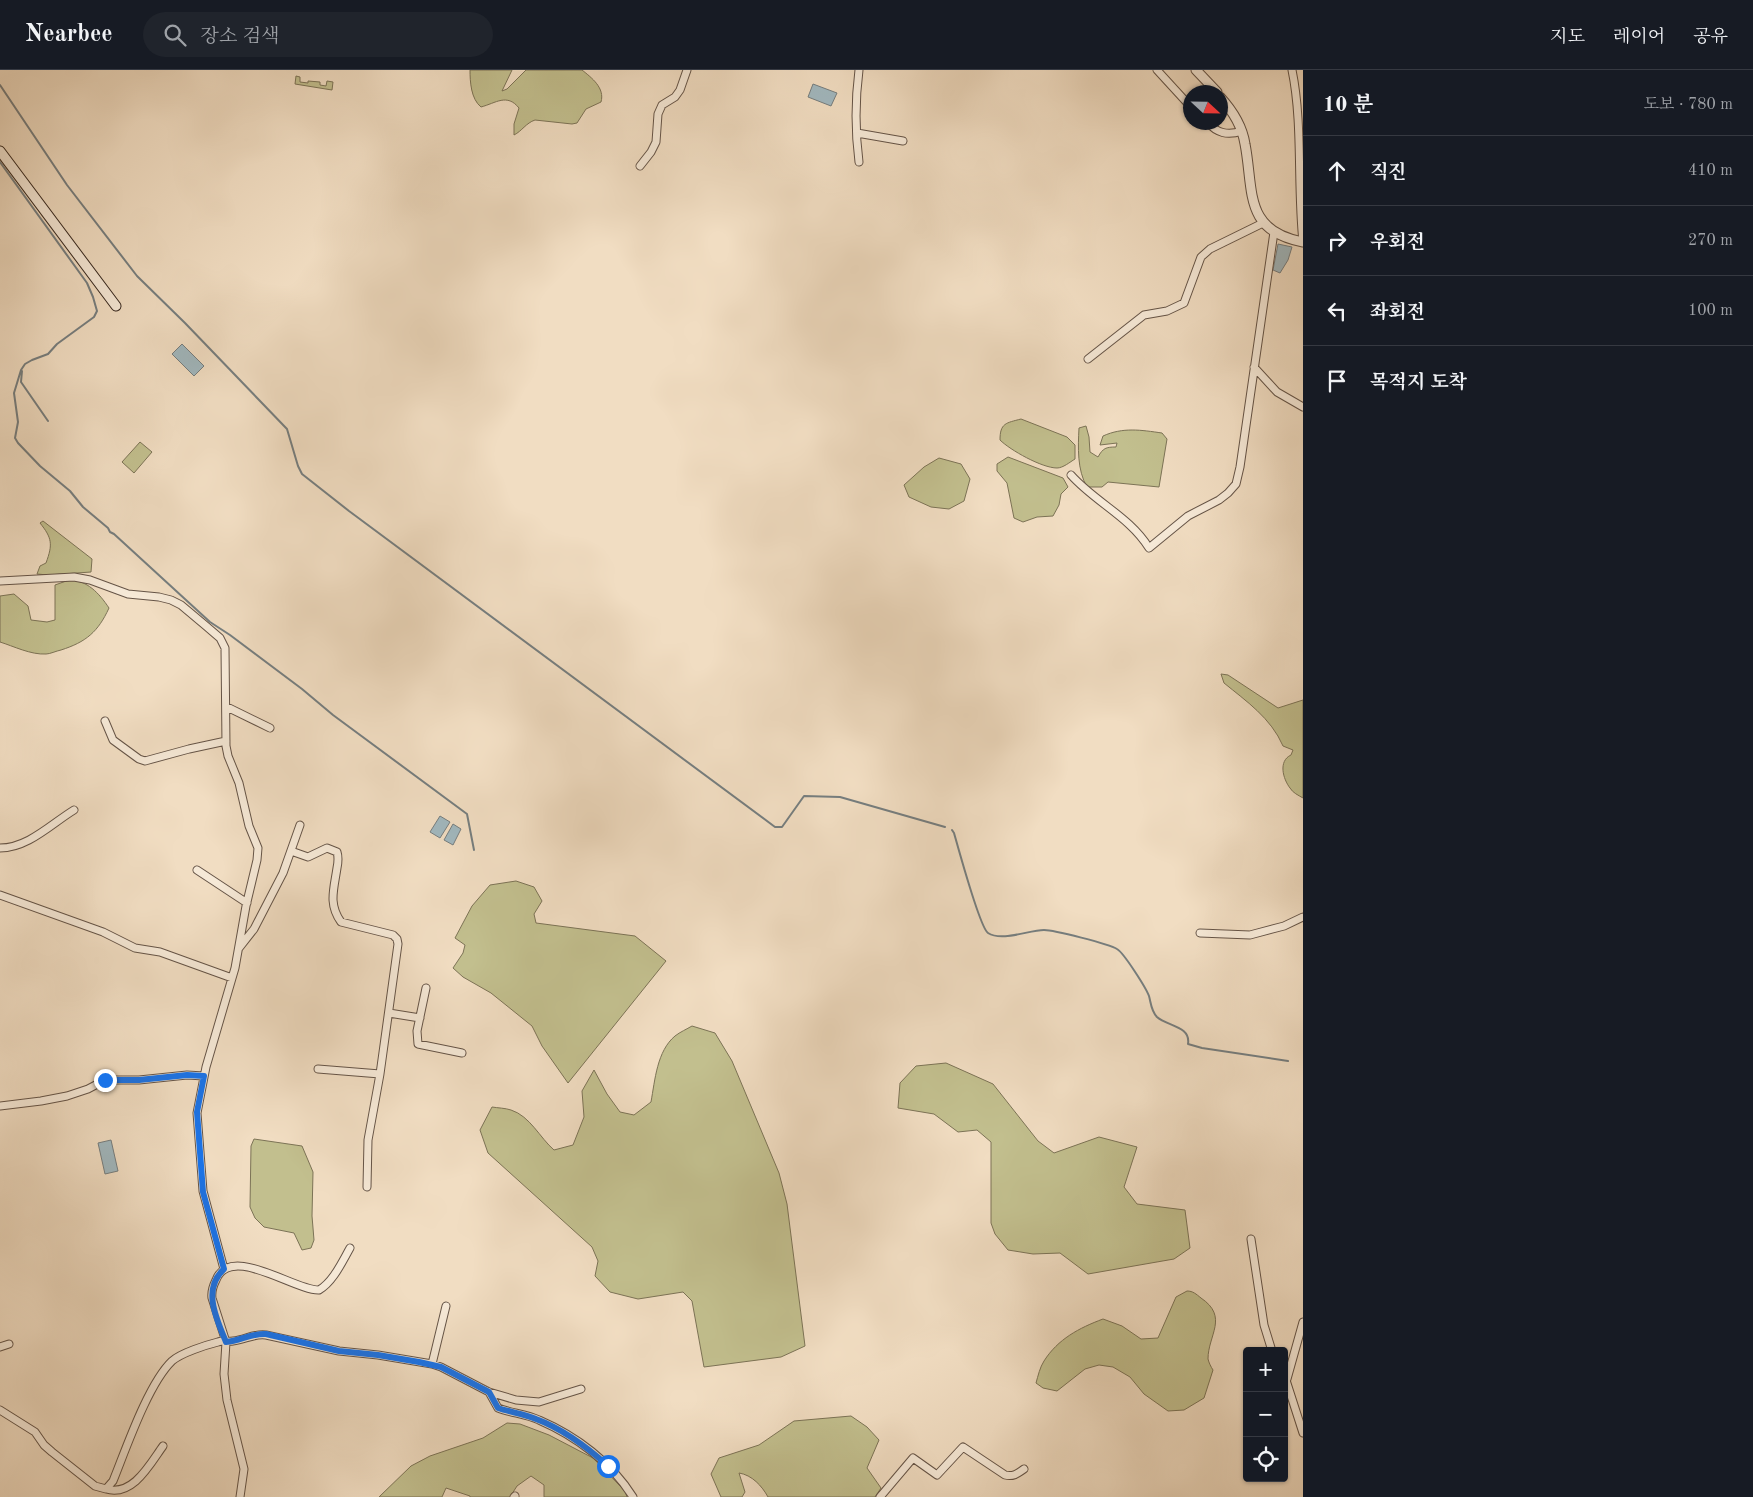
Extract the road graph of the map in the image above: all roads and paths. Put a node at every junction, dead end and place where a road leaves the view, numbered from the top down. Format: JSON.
{"nodes":[{"id":1,"x":687,"y":70,"type":"edge"},
{"id":2,"x":859,"y":70,"type":"edge"},
{"id":3,"x":1157,"y":70,"type":"edge"},
{"id":4,"x":1196,"y":70,"type":"edge"},
{"id":5,"x":1292,"y":70,"type":"edge"},
{"id":6,"x":1210,"y":85,"type":"edge"},
{"id":7,"x":1183,"y":98,"type":"edge"},
{"id":8,"x":1228,"y":106,"type":"edge"},
{"id":9,"x":1214,"y":130,"type":"edge"},
{"id":10,"x":1242,"y":131,"type":"junction"},
{"id":11,"x":856,"y":133,"type":"junction"},
{"id":12,"x":903,"y":141,"type":"dead end"},
{"id":13,"x":0,"y":151,"type":"edge"},
{"id":14,"x":859,"y":162,"type":"dead end"},
{"id":15,"x":640,"y":166,"type":"dead end"},
{"id":16,"x":1263,"y":223,"type":"junction"},
{"id":17,"x":1274,"y":232,"type":"junction"},
{"id":18,"x":1303,"y":242,"type":"edge"},
{"id":19,"x":116,"y":306,"type":"dead end"},
{"id":20,"x":1088,"y":360,"type":"dead end"},
{"id":21,"x":1254,"y":367,"type":"junction"},
{"id":22,"x":1303,"y":407,"type":"edge"},
{"id":23,"x":1071,"y":475,"type":"dead end"},
{"id":24,"x":0,"y":581,"type":"edge"},
{"id":25,"x":226,"y":707,"type":"junction"},
{"id":26,"x":105,"y":721,"type":"dead end"},
{"id":27,"x":270,"y":728,"type":"dead end"},
{"id":28,"x":226,"y":741,"type":"junction"},
{"id":29,"x":74,"y":810,"type":"dead end"},
{"id":30,"x":300,"y":825,"type":"dead end"},
{"id":31,"x":0,"y":848,"type":"edge"},
{"id":32,"x":291,"y":851,"type":"junction"},
{"id":33,"x":197,"y":870,"type":"dead end"},
{"id":34,"x":0,"y":895,"type":"edge"},
{"id":35,"x":247,"y":903,"type":"junction"},
{"id":36,"x":1303,"y":917,"type":"edge"},
{"id":37,"x":1200,"y":933,"type":"dead end"},
{"id":38,"x":238,"y":948,"type":"junction"},
{"id":39,"x":232,"y":978,"type":"junction"},
{"id":40,"x":426,"y":988,"type":"dead end"},
{"id":41,"x":389,"y":1014,"type":"junction"},
{"id":42,"x":420,"y":1018,"type":"junction"},
{"id":43,"x":462,"y":1053,"type":"dead end"},
{"id":44,"x":318,"y":1069,"type":"dead end"},
{"id":45,"x":380,"y":1074,"type":"junction"},
{"id":46,"x":204,"y":1076,"type":"junction"},
{"id":47,"x":0,"y":1106,"type":"edge"},
{"id":48,"x":367,"y":1187,"type":"dead end"},
{"id":49,"x":1251,"y":1239,"type":"dead end"},
{"id":50,"x":350,"y":1248,"type":"dead end"},
{"id":51,"x":224,"y":1269,"type":"junction"},
{"id":52,"x":446,"y":1306,"type":"dead end"},
{"id":53,"x":1303,"y":1322,"type":"edge"},
{"id":54,"x":226,"y":1342,"type":"junction"},
{"id":55,"x":9,"y":1344,"type":"dead end"},
{"id":56,"x":0,"y":1347,"type":"edge"},
{"id":57,"x":1271,"y":1347,"type":"edge"},
{"id":58,"x":432,"y":1364,"type":"junction"},
{"id":59,"x":1288,"y":1370,"type":"edge"},
{"id":60,"x":1288,"y":1383,"type":"edge"},
{"id":61,"x":581,"y":1389,"type":"dead end"},
{"id":62,"x":489,"y":1392,"type":"junction"},
{"id":63,"x":0,"y":1410,"type":"edge"},
{"id":64,"x":1303,"y":1433,"type":"edge"},
{"id":65,"x":163,"y":1446,"type":"dead end"},
{"id":66,"x":1024,"y":1469,"type":"dead end"},
{"id":67,"x":106,"y":1489,"type":"junction"},
{"id":68,"x":108,"y":1497,"type":"edge"},
{"id":69,"x":240,"y":1497,"type":"edge"},
{"id":70,"x":632,"y":1497,"type":"edge"},
{"id":71,"x":880,"y":1497,"type":"edge"}],
"edges":[{"from":1,"to":15,"type":"street"},
{"from":2,"to":11,"type":"street"},
{"from":3,"to":7,"type":"street"},
{"from":4,"to":6,"type":"street"},
{"from":5,"to":18,"type":"street"},
{"from":8,"to":10,"type":"street"},
{"from":9,"to":10,"type":"street"},
{"from":10,"to":16,"type":"street"},
{"from":11,"to":12,"type":"street"},
{"from":11,"to":14,"type":"street"},
{"from":13,"to":19,"type":"street"},
{"from":16,"to":17,"type":"street"},
{"from":16,"to":20,"type":"street"},
{"from":17,"to":18,"type":"street"},
{"from":17,"to":21,"type":"street"},
{"from":21,"to":22,"type":"street"},
{"from":21,"to":23,"type":"street"},
{"from":24,"to":25,"type":"street"},
{"from":25,"to":27,"type":"street"},
{"from":25,"to":28,"type":"street"},
{"from":26,"to":28,"type":"street"},
{"from":28,"to":35,"type":"street"},
{"from":29,"to":31,"type":"street"},
{"from":30,"to":32,"type":"street"},
{"from":32,"to":38,"type":"street"},
{"from":32,"to":41,"type":"street"},
{"from":33,"to":35,"type":"street"},
{"from":34,"to":39,"type":"street"},
{"from":35,"to":38,"type":"street"},
{"from":36,"to":37,"type":"street"},
{"from":38,"to":39,"type":"street"},
{"from":39,"to":46,"type":"street"},
{"from":40,"to":42,"type":"street"},
{"from":41,"to":42,"type":"street"},
{"from":41,"to":45,"type":"street"},
{"from":42,"to":43,"type":"street"},
{"from":44,"to":45,"type":"street"},
{"from":45,"to":48,"type":"street"},
{"from":46,"to":47,"type":"street"},
{"from":46,"to":51,"type":"street"},
{"from":49,"to":57,"type":"street"},
{"from":50,"to":51,"type":"street"},
{"from":51,"to":54,"type":"street"},
{"from":52,"to":58,"type":"street"},
{"from":53,"to":59,"type":"street"},
{"from":54,"to":58,"type":"street"},
{"from":54,"to":67,"type":"street"},
{"from":54,"to":69,"type":"street"},
{"from":55,"to":56,"type":"street"},
{"from":58,"to":62,"type":"street"},
{"from":60,"to":64,"type":"street"},
{"from":61,"to":62,"type":"street"},
{"from":62,"to":70,"type":"street"},
{"from":63,"to":67,"type":"street"},
{"from":65,"to":67,"type":"street"},
{"from":66,"to":71,"type":"street"},
{"from":67,"to":68,"type":"street"}]}
